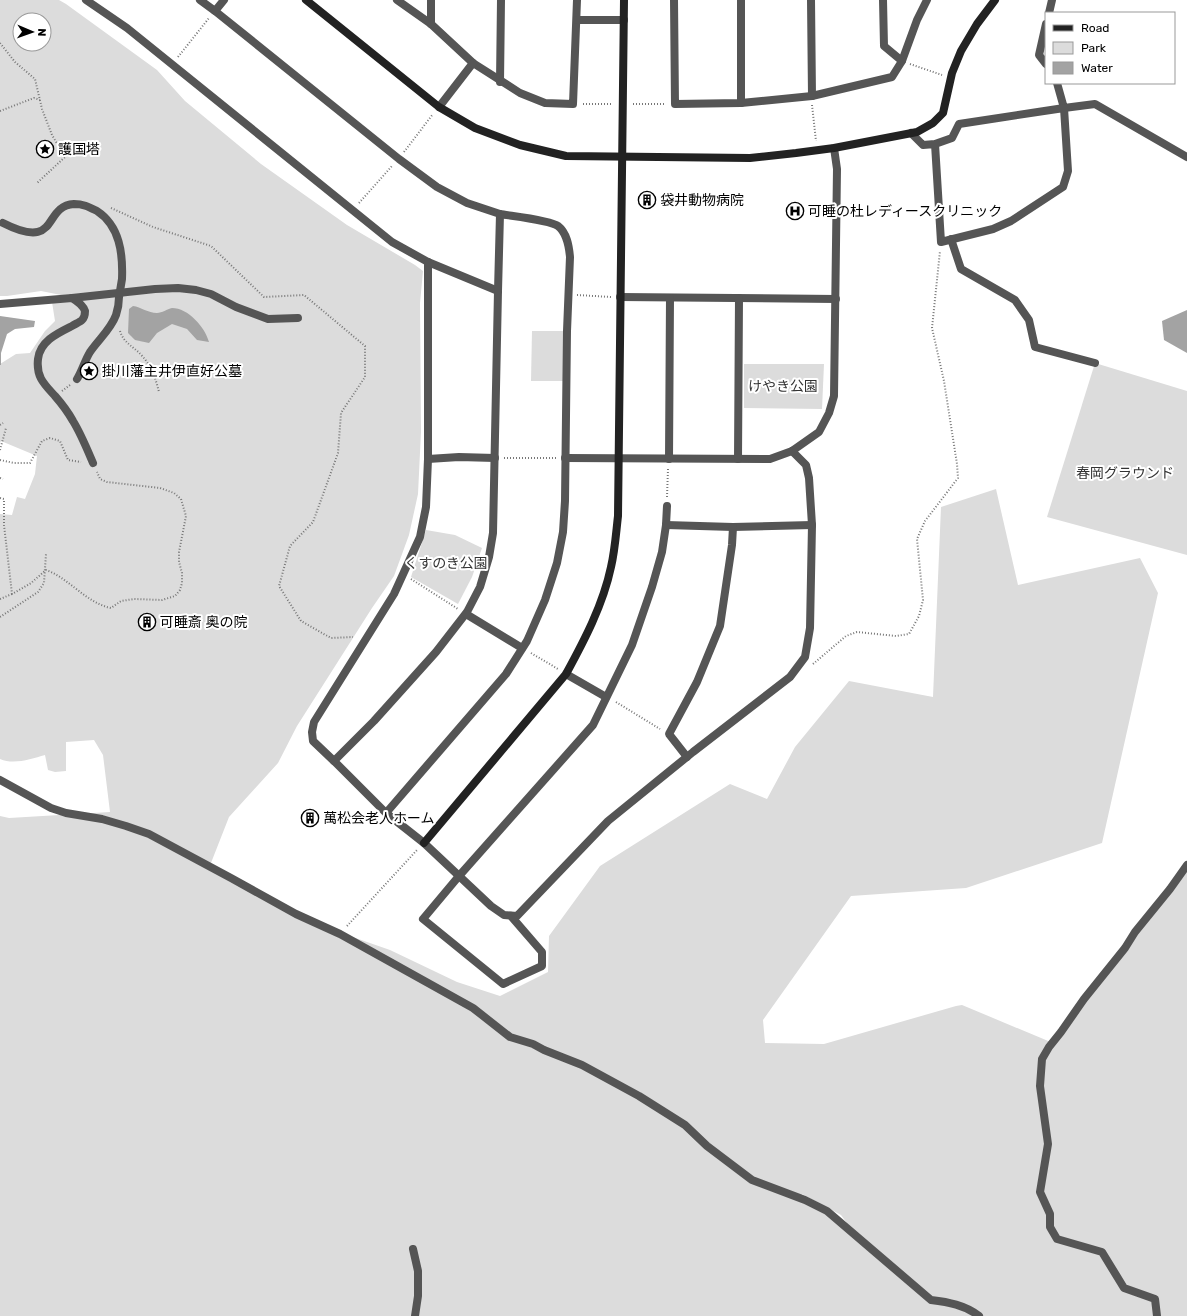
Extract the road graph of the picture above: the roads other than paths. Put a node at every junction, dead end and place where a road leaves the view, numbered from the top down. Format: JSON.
{"nodes":[{"id":1,"x":86,"y":0,"type":"edge"},
{"id":2,"x":200,"y":0,"type":"edge"},
{"id":3,"x":224,"y":0,"type":"edge"},
{"id":4,"x":306,"y":0,"type":"edge"},
{"id":5,"x":397,"y":0,"type":"edge"},
{"id":6,"x":431,"y":0,"type":"edge"},
{"id":7,"x":501,"y":0,"type":"edge"},
{"id":8,"x":577,"y":0,"type":"edge"},
{"id":9,"x":624,"y":0,"type":"edge"},
{"id":10,"x":674,"y":0,"type":"edge"},
{"id":11,"x":741,"y":0,"type":"edge"},
{"id":12,"x":810,"y":0,"type":"edge"},
{"id":13,"x":883,"y":0,"type":"edge"},
{"id":14,"x":927,"y":0,"type":"edge"},
{"id":15,"x":995,"y":0,"type":"edge"},
{"id":16,"x":1052,"y":0,"type":"edge"},
{"id":17,"x":215,"y":11,"type":"junction"},
{"id":18,"x":1048,"y":12,"type":"edge"},
{"id":19,"x":577,"y":20,"type":"junction"},
{"id":20,"x":624,"y":20,"type":"junction"},
{"id":21,"x":431,"y":24,"type":"junction"},
{"id":22,"x":1045,"y":28,"type":"edge"},
{"id":23,"x":902,"y":60,"type":"junction"},
{"id":24,"x":473,"y":62,"type":"junction"},
{"id":25,"x":1045,"y":63,"type":"edge"},
{"id":26,"x":500,"y":82,"type":"junction"},
{"id":27,"x":1057,"y":84,"type":"edge"},
{"id":28,"x":812,"y":96,"type":"junction"},
{"id":29,"x":741,"y":103,"type":"junction"},
{"id":30,"x":439,"y":107,"type":"junction"},
{"id":31,"x":1064,"y":108,"type":"junction"},
{"id":32,"x":911,"y":133,"type":"junction"},
{"id":33,"x":935,"y":144,"type":"junction"},
{"id":34,"x":834,"y":148,"type":"junction"},
{"id":35,"x":622,"y":157,"type":"junction"},
{"id":36,"x":1187,"y":157,"type":"edge"},
{"id":37,"x":500,"y":214,"type":"junction"},
{"id":38,"x":3,"y":222,"type":"dead end"},
{"id":39,"x":951,"y":239,"type":"junction"},
{"id":40,"x":428,"y":262,"type":"junction"},
{"id":41,"x":498,"y":291,"type":"junction"},
{"id":42,"x":120,"y":293,"type":"junction"},
{"id":43,"x":620,"y":297,"type":"junction"},
{"id":44,"x":72,"y":298,"type":"junction"},
{"id":45,"x":670,"y":298,"type":"junction"},
{"id":46,"x":739,"y":298,"type":"junction"},
{"id":47,"x":836,"y":299,"type":"junction"},
{"id":48,"x":0,"y":304,"type":"edge"},
{"id":49,"x":298,"y":318,"type":"dead end"},
{"id":50,"x":1095,"y":363,"type":"dead end"},
{"id":51,"x":77,"y":379,"type":"road end"},
{"id":52,"x":792,"y":451,"type":"junction"},
{"id":53,"x":495,"y":458,"type":"junction"},
{"id":54,"x":565,"y":458,"type":"junction"},
{"id":55,"x":619,"y":458,"type":"junction"},
{"id":56,"x":428,"y":459,"type":"junction"},
{"id":57,"x":669,"y":459,"type":"junction"},
{"id":58,"x":738,"y":459,"type":"junction"},
{"id":59,"x":93,"y":463,"type":"road end"},
{"id":60,"x":667,"y":506,"type":"road end"},
{"id":61,"x":666,"y":525,"type":"junction"},
{"id":62,"x":812,"y":525,"type":"junction"},
{"id":63,"x":733,"y":527,"type":"junction"},
{"id":64,"x":466,"y":614,"type":"junction"},
{"id":65,"x":522,"y":648,"type":"junction"},
{"id":66,"x":566,"y":674,"type":"junction"},
{"id":67,"x":606,"y":697,"type":"junction"},
{"id":68,"x":687,"y":756,"type":"junction"},
{"id":69,"x":334,"y":761,"type":"junction"},
{"id":70,"x":0,"y":780,"type":"edge"},
{"id":71,"x":386,"y":812,"type":"junction"},
{"id":72,"x":424,"y":843,"type":"junction"},
{"id":73,"x":1187,"y":865,"type":"edge"},
{"id":74,"x":459,"y":876,"type":"junction"},
{"id":75,"x":511,"y":916,"type":"junction"},
{"id":76,"x":412,"y":1249,"type":"dead end"},
{"id":77,"x":415,"y":1316,"type":"edge"},
{"id":78,"x":979,"y":1316,"type":"edge"},
{"id":79,"x":1157,"y":1316,"type":"edge"}],
"edges":[{"from":1,"to":40,"type":"street"},
{"from":2,"to":17,"type":"street"},
{"from":3,"to":17,"type":"street"},
{"from":4,"to":30,"type":"street"},
{"from":5,"to":21,"type":"street"},
{"from":6,"to":21,"type":"street"},
{"from":7,"to":26,"type":"street"},
{"from":8,"to":19,"type":"street"},
{"from":9,"to":20,"type":"street"},
{"from":10,"to":29,"type":"street"},
{"from":11,"to":29,"type":"street"},
{"from":12,"to":28,"type":"street"},
{"from":13,"to":23,"type":"street"},
{"from":14,"to":23,"type":"street"},
{"from":15,"to":32,"type":"street"},
{"from":16,"to":18,"type":"street"},
{"from":17,"to":37,"type":"street"},
{"from":19,"to":20,"type":"street"},
{"from":19,"to":26,"type":"street"},
{"from":20,"to":35,"type":"street"},
{"from":21,"to":24,"type":"street"},
{"from":22,"to":25,"type":"street"},
{"from":23,"to":28,"type":"street"},
{"from":24,"to":26,"type":"street"},
{"from":24,"to":30,"type":"street"},
{"from":27,"to":31,"type":"street"},
{"from":28,"to":29,"type":"street"},
{"from":30,"to":35,"type":"street"},
{"from":31,"to":33,"type":"street"},
{"from":31,"to":36,"type":"street"},
{"from":31,"to":39,"type":"street"},
{"from":32,"to":33,"type":"street"},
{"from":32,"to":34,"type":"street"},
{"from":33,"to":39,"type":"street"},
{"from":34,"to":35,"type":"street"},
{"from":34,"to":47,"type":"street"},
{"from":35,"to":43,"type":"street"},
{"from":37,"to":41,"type":"street"},
{"from":37,"to":54,"type":"street"},
{"from":38,"to":42,"type":"street"},
{"from":39,"to":50,"type":"street"},
{"from":40,"to":41,"type":"street"},
{"from":40,"to":56,"type":"street"},
{"from":41,"to":53,"type":"street"},
{"from":42,"to":44,"type":"street"},
{"from":42,"to":49,"type":"street"},
{"from":42,"to":51,"type":"street"},
{"from":43,"to":45,"type":"street"},
{"from":43,"to":55,"type":"street"},
{"from":44,"to":48,"type":"street"},
{"from":44,"to":59,"type":"street"},
{"from":45,"to":46,"type":"street"},
{"from":45,"to":57,"type":"street"},
{"from":46,"to":47,"type":"street"},
{"from":46,"to":58,"type":"street"},
{"from":47,"to":52,"type":"street"},
{"from":52,"to":58,"type":"street"},
{"from":52,"to":62,"type":"street"},
{"from":53,"to":56,"type":"street"},
{"from":53,"to":64,"type":"street"},
{"from":54,"to":55,"type":"street"},
{"from":54,"to":65,"type":"street"},
{"from":55,"to":57,"type":"street"},
{"from":55,"to":66,"type":"street"},
{"from":56,"to":69,"type":"street"},
{"from":57,"to":58,"type":"street"},
{"from":60,"to":61,"type":"street"},
{"from":61,"to":63,"type":"street"},
{"from":61,"to":67,"type":"street"},
{"from":62,"to":63,"type":"street"},
{"from":62,"to":68,"type":"street"},
{"from":63,"to":68,"type":"street"},
{"from":64,"to":65,"type":"street"},
{"from":64,"to":69,"type":"street"},
{"from":65,"to":71,"type":"street"},
{"from":66,"to":67,"type":"street"},
{"from":66,"to":72,"type":"street"},
{"from":67,"to":74,"type":"street"},
{"from":68,"to":75,"type":"street"},
{"from":69,"to":71,"type":"street"},
{"from":70,"to":78,"type":"street"},
{"from":71,"to":72,"type":"street"},
{"from":72,"to":74,"type":"street"},
{"from":73,"to":79,"type":"street"},
{"from":74,"to":75,"type":"street"},
{"from":74,"to":75,"type":"street"},
{"from":76,"to":77,"type":"street"}]}
